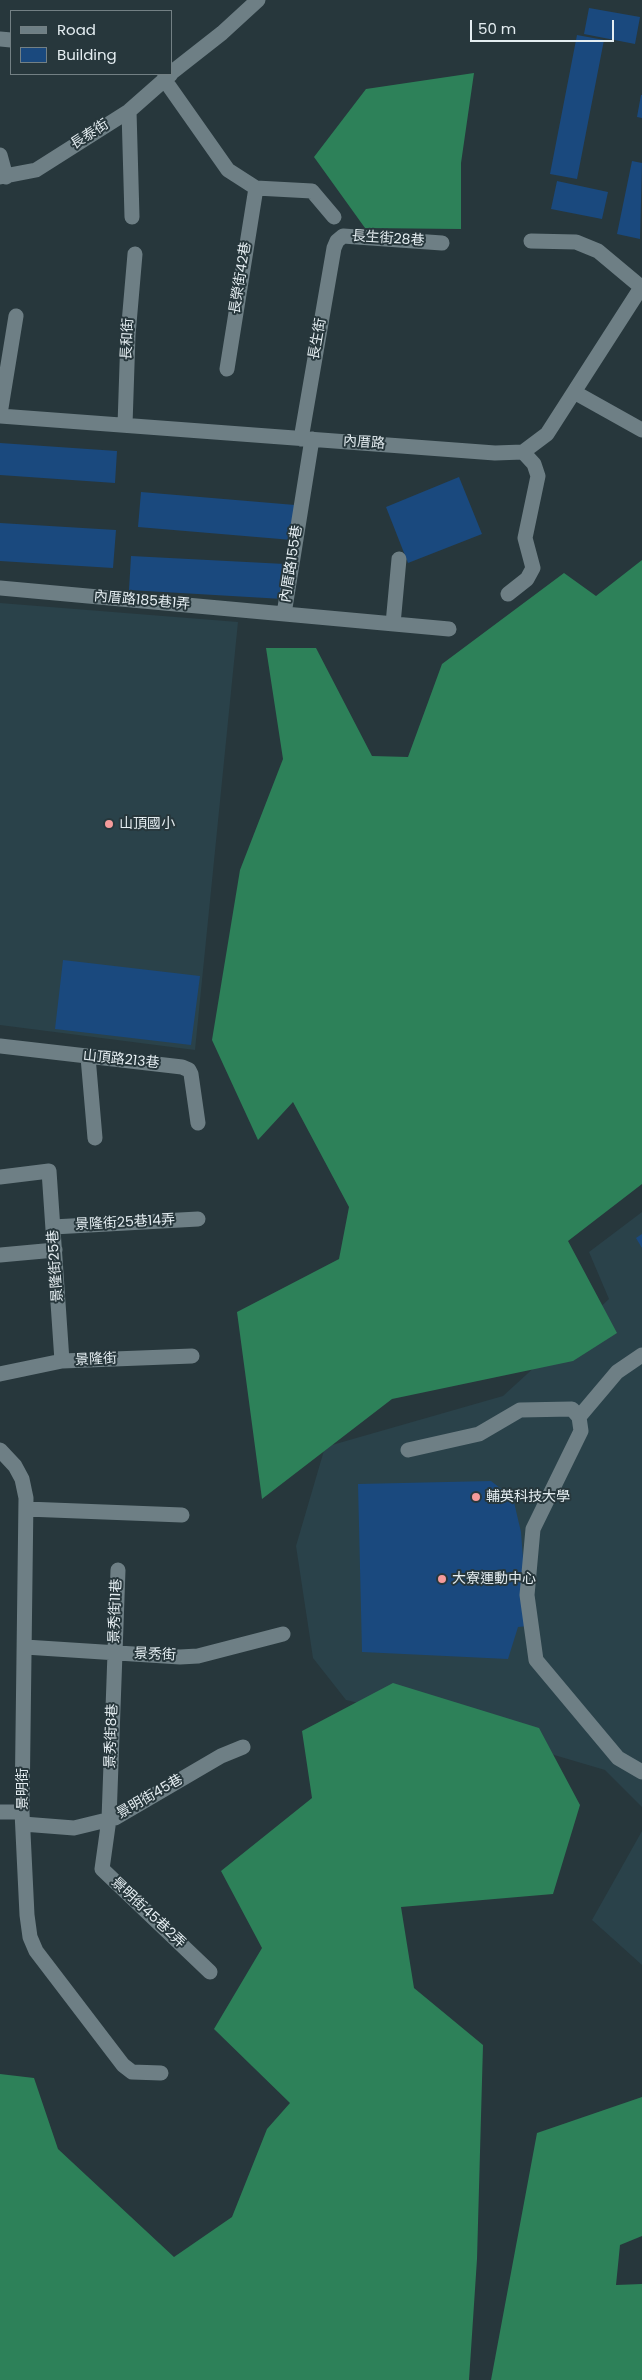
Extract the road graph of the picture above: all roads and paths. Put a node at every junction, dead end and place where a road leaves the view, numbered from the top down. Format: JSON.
{"nodes":[{"id":1,"x":258,"y":0,"type":"edge"},
{"id":2,"x":172,"y":72,"type":"edge"},
{"id":3,"x":169,"y":75,"type":"edge"},
{"id":4,"x":128,"y":111,"type":"junction"},
{"id":5,"x":0,"y":155,"type":"edge"},
{"id":6,"x":3,"y":177,"type":"edge"},
{"id":7,"x":256,"y":188,"type":"junction"},
{"id":8,"x":132,"y":217,"type":"dead end"},
{"id":9,"x":334,"y":217,"type":"dead end"},
{"id":10,"x":337,"y":241,"type":"joint"},
{"id":11,"x":531,"y":241,"type":"dead end"},
{"id":12,"x":442,"y":243,"type":"dead end"},
{"id":13,"x":135,"y":254,"type":"dead end"},
{"id":14,"x":642,"y":287,"type":"edge"},
{"id":15,"x":16,"y":316,"type":"dead end"},
{"id":16,"x":227,"y":368,"type":"dead end"},
{"id":17,"x":574,"y":392,"type":"junction"},
{"id":18,"x":0,"y":415,"type":"edge"},
{"id":19,"x":125,"y":425,"type":"junction"},
{"id":20,"x":642,"y":430,"type":"edge"},
{"id":21,"x":307,"y":439,"type":"junction"},
{"id":22,"x":523,"y":452,"type":"junction"},
{"id":23,"x":399,"y":559,"type":"dead end"},
{"id":24,"x":0,"y":588,"type":"edge"},
{"id":25,"x":508,"y":594,"type":"dead end"},
{"id":26,"x":284,"y":614,"type":"junction"},
{"id":27,"x":394,"y":624,"type":"junction"},
{"id":28,"x":450,"y":629,"type":"dead end"},
{"id":29,"x":0,"y":1046,"type":"edge"},
{"id":30,"x":88,"y":1057,"type":"junction"},
{"id":31,"x":198,"y":1123,"type":"dead end"},
{"id":32,"x":95,"y":1138,"type":"dead end"},
{"id":33,"x":0,"y":1177,"type":"edge"},
{"id":34,"x":198,"y":1219,"type":"dead end"},
{"id":35,"x":53,"y":1227,"type":"junction"},
{"id":36,"x":54,"y":1250,"type":"junction"},
{"id":37,"x":0,"y":1255,"type":"edge"},
{"id":38,"x":642,"y":1354,"type":"edge"},
{"id":39,"x":192,"y":1356,"type":"dead end"},
{"id":40,"x":62,"y":1361,"type":"junction"},
{"id":41,"x":0,"y":1374,"type":"edge"},
{"id":42,"x":579,"y":1417,"type":"junction"},
{"id":43,"x":0,"y":1450,"type":"edge"},
{"id":44,"x":408,"y":1450,"type":"dead end"},
{"id":45,"x":26,"y":1509,"type":"junction"},
{"id":46,"x":182,"y":1515,"type":"dead end"},
{"id":47,"x":118,"y":1570,"type":"dead end"},
{"id":48,"x":283,"y":1634,"type":"dead end"},
{"id":49,"x":24,"y":1647,"type":"junction"},
{"id":50,"x":115,"y":1653,"type":"junction"},
{"id":51,"x":242,"y":1748,"type":"dead end"},
{"id":52,"x":642,"y":1772,"type":"edge"},
{"id":53,"x":0,"y":1812,"type":"edge"},
{"id":54,"x":23,"y":1818,"type":"junction"},
{"id":55,"x":110,"y":1819,"type":"junction"},
{"id":56,"x":210,"y":1972,"type":"dead end"},
{"id":57,"x":161,"y":2073,"type":"dead end"}],
"edges":[{"from":1,"to":2,"type":"street","name":"長泰街"},
{"from":3,"to":4,"type":"street","name":"長泰街"},
{"from":3,"to":7,"type":"street"},
{"from":4,"to":6,"type":"street","name":"長泰街"},
{"from":4,"to":8,"type":"street"},
{"from":5,"to":6,"type":"street"},
{"from":7,"to":9,"type":"street"},
{"from":7,"to":16,"type":"street","name":"長榮街42巷"},
{"from":10,"to":12,"type":"street","name":"長生街28巷"},
{"from":10,"to":21,"type":"street","name":"長生街"},
{"from":11,"to":14,"type":"street"},
{"from":13,"to":19,"type":"street","name":"長和街"},
{"from":14,"to":17,"type":"street"},
{"from":15,"to":18,"type":"street"},
{"from":17,"to":20,"type":"street"},
{"from":17,"to":22,"type":"street"},
{"from":18,"to":19,"type":"street","name":"內厝路"},
{"from":19,"to":21,"type":"street","name":"內厝路"},
{"from":21,"to":22,"type":"street","name":"內厝路"},
{"from":21,"to":26,"type":"street","name":"內厝路155巷"},
{"from":22,"to":25,"type":"street"},
{"from":23,"to":27,"type":"street"},
{"from":24,"to":26,"type":"street","name":"內厝路185巷1弄"},
{"from":26,"to":27,"type":"street","name":"內厝路155巷"},
{"from":27,"to":28,"type":"street","name":"內厝路155巷"},
{"from":29,"to":30,"type":"street","name":"山頂路213巷"},
{"from":30,"to":31,"type":"street","name":"山頂路213巷"},
{"from":30,"to":32,"type":"street"},
{"from":33,"to":35,"type":"street","name":"景隆街25巷"},
{"from":34,"to":35,"type":"street","name":"景隆街25巷14弄"},
{"from":35,"to":36,"type":"street","name":"景隆街25巷"},
{"from":36,"to":37,"type":"street"},
{"from":36,"to":40,"type":"street","name":"景隆街25巷"},
{"from":38,"to":42,"type":"street"},
{"from":39,"to":40,"type":"street","name":"景隆街"},
{"from":40,"to":41,"type":"street","name":"景隆街"},
{"from":42,"to":44,"type":"street"},
{"from":42,"to":52,"type":"street"},
{"from":43,"to":45,"type":"street","name":"景明街"},
{"from":45,"to":46,"type":"street"},
{"from":45,"to":49,"type":"street","name":"景明街"},
{"from":47,"to":50,"type":"street","name":"景秀街11巷"},
{"from":48,"to":50,"type":"street","name":"景秀街"},
{"from":49,"to":50,"type":"street","name":"景秀街"},
{"from":49,"to":54,"type":"street","name":"景明街"},
{"from":50,"to":55,"type":"street","name":"景秀街8巷"},
{"from":51,"to":55,"type":"street","name":"景明街45巷"},
{"from":53,"to":54,"type":"street","name":"景明街45巷"},
{"from":54,"to":55,"type":"street","name":"景明街45巷"},
{"from":54,"to":57,"type":"street","name":"景明街"},
{"from":55,"to":56,"type":"street","name":"景明街45巷2弄"}]}
